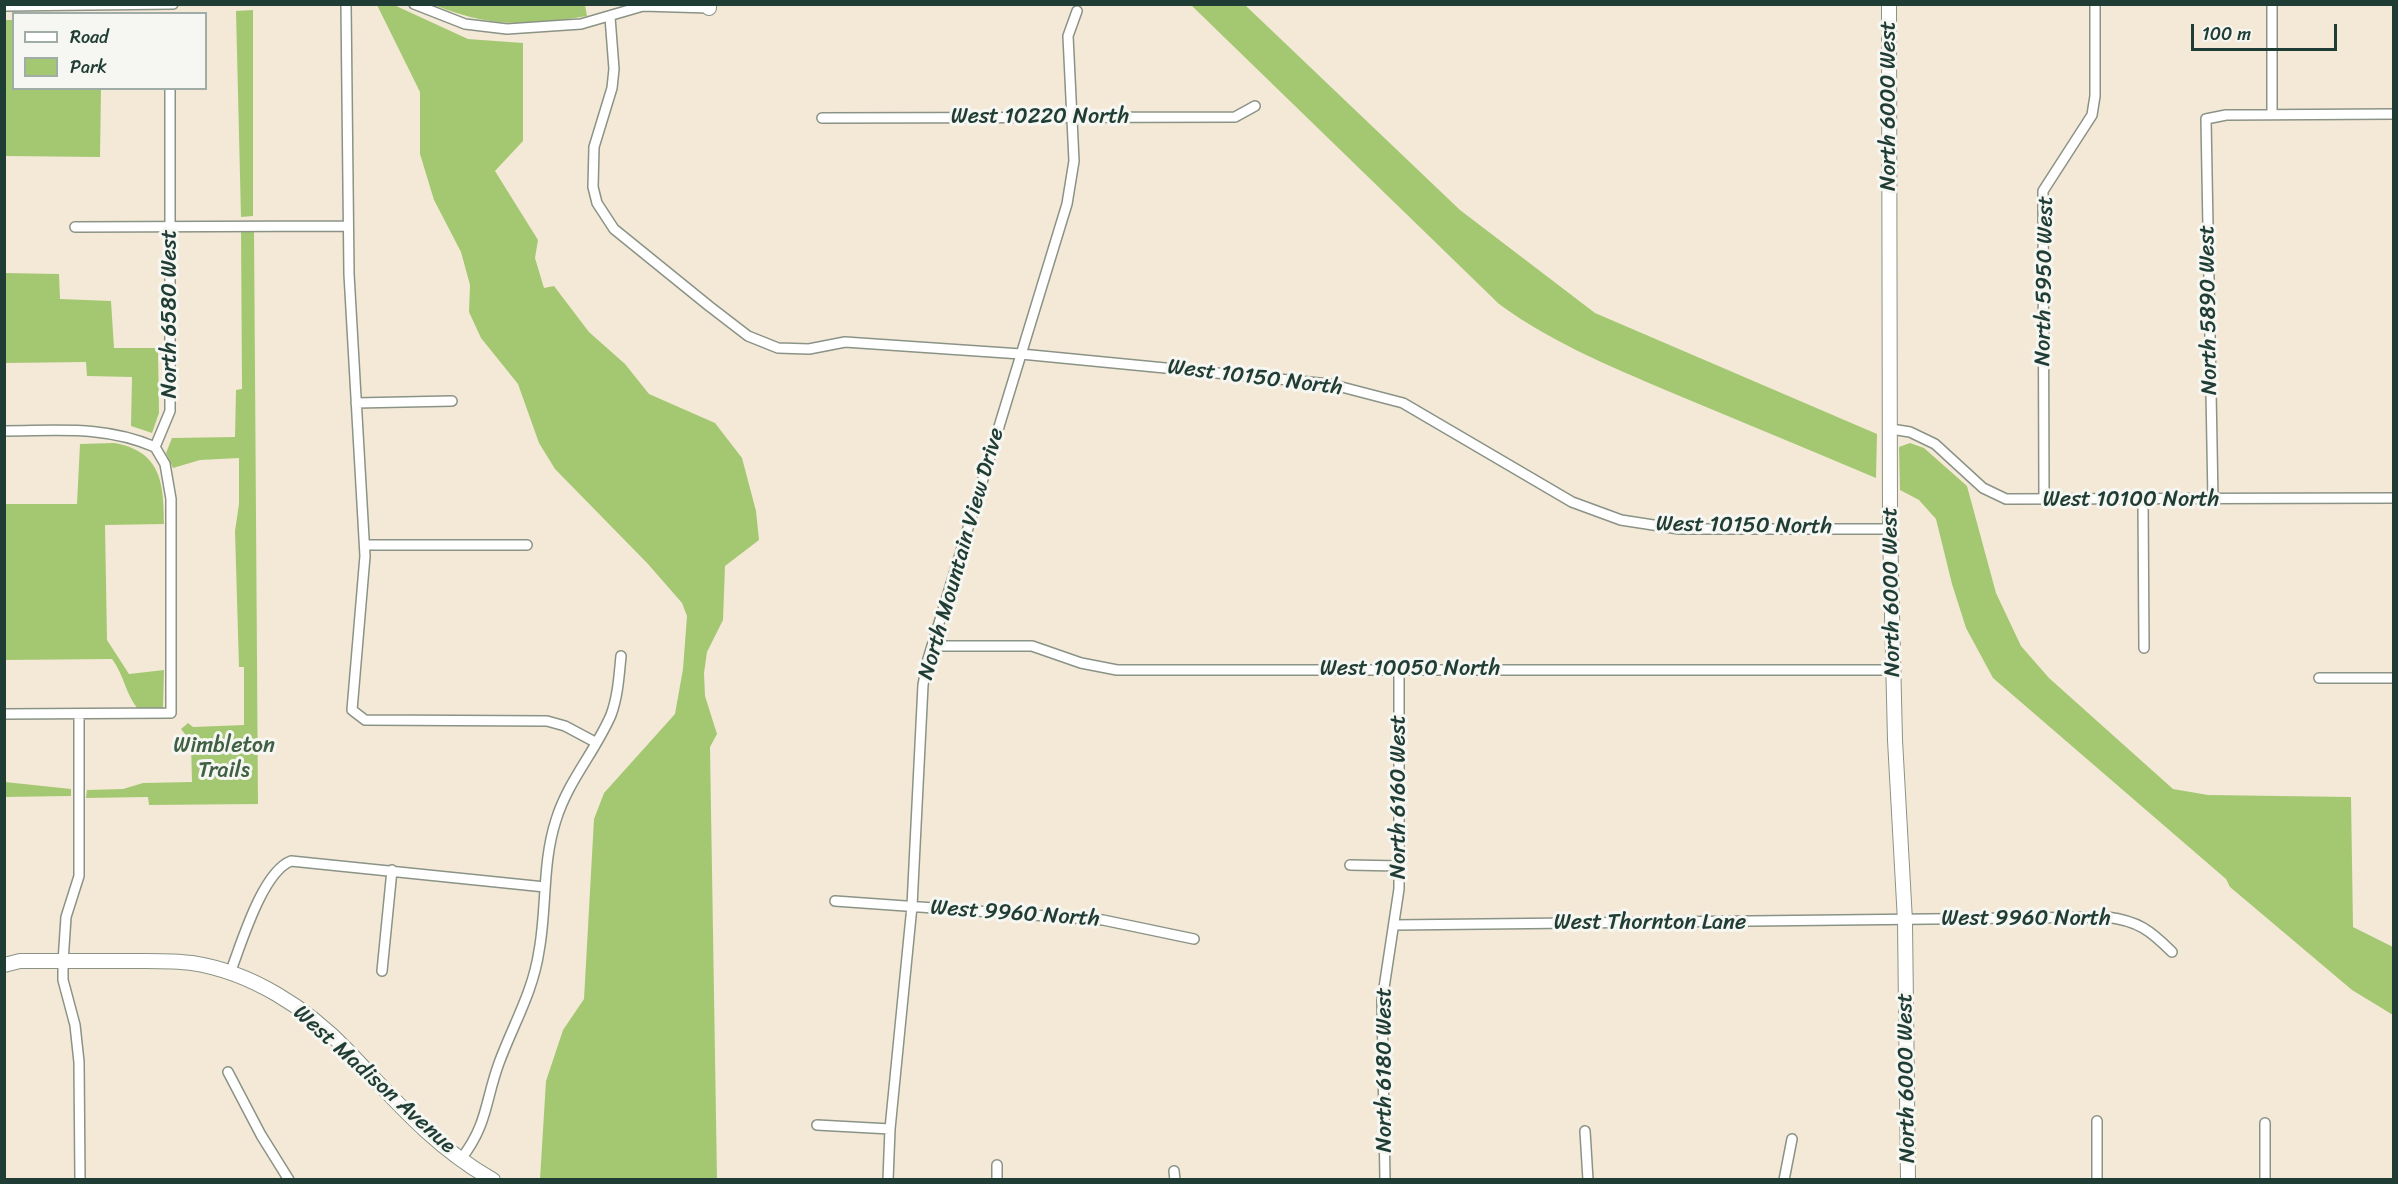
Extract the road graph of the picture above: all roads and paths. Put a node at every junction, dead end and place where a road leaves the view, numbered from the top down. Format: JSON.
{"nodes":[{"id":1,"x":346,"y":4,"type":"edge"},
{"id":2,"x":414,"y":4,"type":"edge"},
{"id":3,"x":1889,"y":4,"type":"edge"},
{"id":4,"x":2095,"y":4,"type":"edge"},
{"id":5,"x":2272,"y":4,"type":"edge"},
{"id":6,"x":172,"y":5,"type":"edge"},
{"id":7,"x":4,"y":6,"type":"edge"},
{"id":8,"x":709,"y":6,"type":"edge"},
{"id":9,"x":1077,"y":11,"type":"dead end"},
{"id":10,"x":610,"y":17,"type":"junction"},
{"id":11,"x":170,"y":90,"type":"edge"},
{"id":12,"x":1255,"y":106,"type":"dead end"},
{"id":13,"x":2272,"y":114,"type":"junction"},
{"id":14,"x":2394,"y":114,"type":"edge"},
{"id":15,"x":1071,"y":116,"type":"junction"},
{"id":16,"x":822,"y":118,"type":"dead end"},
{"id":17,"x":170,"y":226,"type":"junction"},
{"id":18,"x":348,"y":226,"type":"junction"},
{"id":19,"x":75,"y":227,"type":"dead end"},
{"id":20,"x":1021,"y":354,"type":"junction"},
{"id":21,"x":452,"y":401,"type":"dead end"},
{"id":22,"x":356,"y":403,"type":"junction"},
{"id":23,"x":1891,"y":429,"type":"junction"},
{"id":24,"x":4,"y":431,"type":"edge"},
{"id":25,"x":155,"y":447,"type":"junction"},
{"id":26,"x":2394,"y":498,"type":"edge"},
{"id":27,"x":2044,"y":500,"type":"junction"},
{"id":28,"x":2143,"y":500,"type":"junction"},
{"id":29,"x":2213,"y":500,"type":"junction"},
{"id":30,"x":1890,"y":529,"type":"junction"},
{"id":31,"x":527,"y":544,"type":"dead end"},
{"id":32,"x":365,"y":545,"type":"junction"},
{"id":33,"x":933,"y":646,"type":"junction"},
{"id":34,"x":2144,"y":648,"type":"dead end"},
{"id":35,"x":621,"y":656,"type":"dead end"},
{"id":36,"x":1399,"y":669,"type":"junction"},
{"id":37,"x":1892,"y":670,"type":"junction"},
{"id":38,"x":2319,"y":678,"type":"dead end"},
{"id":39,"x":2394,"y":678,"type":"edge"},
{"id":40,"x":4,"y":714,"type":"edge"},
{"id":41,"x":79,"y":714,"type":"junction"},
{"id":42,"x":595,"y":742,"type":"junction"},
{"id":43,"x":1350,"y":865,"type":"dead end"},
{"id":44,"x":1399,"y":866,"type":"junction"},
{"id":45,"x":392,"y":870,"type":"junction"},
{"id":46,"x":545,"y":887,"type":"junction"},
{"id":47,"x":835,"y":901,"type":"dead end"},
{"id":48,"x":912,"y":906,"type":"junction"},
{"id":49,"x":1905,"y":921,"type":"junction"},
{"id":50,"x":1395,"y":925,"type":"junction"},
{"id":51,"x":1194,"y":939,"type":"dead end"},
{"id":52,"x":2172,"y":952,"type":"dead end"},
{"id":53,"x":63,"y":962,"type":"junction"},
{"id":54,"x":4,"y":965,"type":"edge"},
{"id":55,"x":382,"y":971,"type":"dead end"},
{"id":56,"x":230,"y":973,"type":"junction"},
{"id":57,"x":228,"y":1072,"type":"dead end"},
{"id":58,"x":2097,"y":1122,"type":"dead end"},
{"id":59,"x":2265,"y":1123,"type":"dead end"},
{"id":60,"x":817,"y":1125,"type":"dead end"},
{"id":61,"x":890,"y":1129,"type":"junction"},
{"id":62,"x":1585,"y":1131,"type":"dead end"},
{"id":63,"x":1792,"y":1139,"type":"dead end"},
{"id":64,"x":461,"y":1159,"type":"junction"},
{"id":65,"x":997,"y":1165,"type":"dead end"},
{"id":66,"x":80,"y":1179,"type":"edge"},
{"id":67,"x":289,"y":1179,"type":"edge"},
{"id":68,"x":493,"y":1179,"type":"edge"},
{"id":69,"x":888,"y":1179,"type":"edge"},
{"id":70,"x":997,"y":1179,"type":"edge"},
{"id":71,"x":1385,"y":1179,"type":"edge"},
{"id":72,"x":1588,"y":1179,"type":"edge"},
{"id":73,"x":1784,"y":1179,"type":"edge"},
{"id":74,"x":1908,"y":1179,"type":"edge"},
{"id":75,"x":2097,"y":1179,"type":"edge"},
{"id":76,"x":2265,"y":1179,"type":"edge"}],
"edges":[{"from":1,"to":18,"type":"street"},
{"from":2,"to":10,"type":"street"},
{"from":3,"to":23,"type":"street","name":"North 6000 West"},
{"from":4,"to":27,"type":"street","name":"North 5950 West"},
{"from":5,"to":13,"type":"street"},
{"from":6,"to":7,"type":"street"},
{"from":8,"to":10,"type":"street"},
{"from":9,"to":15,"type":"street","name":"North Mountain View Drive"},
{"from":10,"to":20,"type":"street","name":"West 10150 North"},
{"from":11,"to":17,"type":"street","name":"North 6580 West"},
{"from":12,"to":15,"type":"street","name":"West 10220 North"},
{"from":13,"to":14,"type":"street"},
{"from":13,"to":29,"type":"street","name":"North 5890 West"},
{"from":15,"to":16,"type":"street","name":"West 10220 North"},
{"from":15,"to":20,"type":"street","name":"North Mountain View Drive"},
{"from":17,"to":18,"type":"street"},
{"from":17,"to":19,"type":"street"},
{"from":17,"to":25,"type":"street","name":"North 6580 West"},
{"from":18,"to":22,"type":"street"},
{"from":20,"to":30,"type":"street","name":"West 10150 North"},
{"from":20,"to":33,"type":"street","name":"North Mountain View Drive"},
{"from":21,"to":22,"type":"street"},
{"from":22,"to":32,"type":"street"},
{"from":23,"to":27,"type":"street","name":"West 10100 North"},
{"from":23,"to":30,"type":"street","name":"North 6000 West"},
{"from":24,"to":25,"type":"street"},
{"from":25,"to":41,"type":"street"},
{"from":26,"to":29,"type":"street","name":"West 10100 North"},
{"from":27,"to":28,"type":"street","name":"West 10100 North"},
{"from":28,"to":29,"type":"street","name":"West 10100 North"},
{"from":28,"to":34,"type":"street"},
{"from":30,"to":37,"type":"street","name":"North 6000 West"},
{"from":31,"to":32,"type":"street"},
{"from":32,"to":42,"type":"street"},
{"from":33,"to":36,"type":"street","name":"West 10050 North"},
{"from":33,"to":48,"type":"street","name":"North Mountain View Drive"},
{"from":35,"to":42,"type":"street"},
{"from":36,"to":37,"type":"street","name":"West 10050 North"},
{"from":36,"to":44,"type":"street","name":"North 6160 West"},
{"from":37,"to":49,"type":"street","name":"North 6000 West"},
{"from":38,"to":39,"type":"street"},
{"from":40,"to":41,"type":"street"},
{"from":41,"to":53,"type":"street"},
{"from":42,"to":46,"type":"street"},
{"from":43,"to":44,"type":"street"},
{"from":44,"to":50,"type":"street","name":"North 6160 West"},
{"from":45,"to":46,"type":"street"},
{"from":45,"to":55,"type":"street"},
{"from":45,"to":56,"type":"street"},
{"from":46,"to":64,"type":"street"},
{"from":47,"to":48,"type":"street","name":"West 9960 North"},
{"from":48,"to":51,"type":"street","name":"West 9960 North"},
{"from":48,"to":61,"type":"street","name":"North Mountain View Drive"},
{"from":49,"to":50,"type":"street","name":"West Thornton Lane"},
{"from":49,"to":52,"type":"street","name":"West 9960 North"},
{"from":49,"to":74,"type":"street","name":"North 6000 West"},
{"from":50,"to":71,"type":"street","name":"North 6180 West"},
{"from":53,"to":54,"type":"street","name":"West Madison Avenue"},
{"from":53,"to":56,"type":"street","name":"West Madison Avenue"},
{"from":53,"to":66,"type":"street"},
{"from":56,"to":64,"type":"street","name":"West Madison Avenue"},
{"from":57,"to":67,"type":"street"},
{"from":58,"to":75,"type":"street"},
{"from":59,"to":76,"type":"street"},
{"from":60,"to":61,"type":"street"},
{"from":61,"to":69,"type":"street","name":"North Mountain View Drive"},
{"from":62,"to":72,"type":"street"},
{"from":63,"to":73,"type":"street"},
{"from":64,"to":68,"type":"street","name":"West Madison Avenue"},
{"from":65,"to":70,"type":"street"}]}
